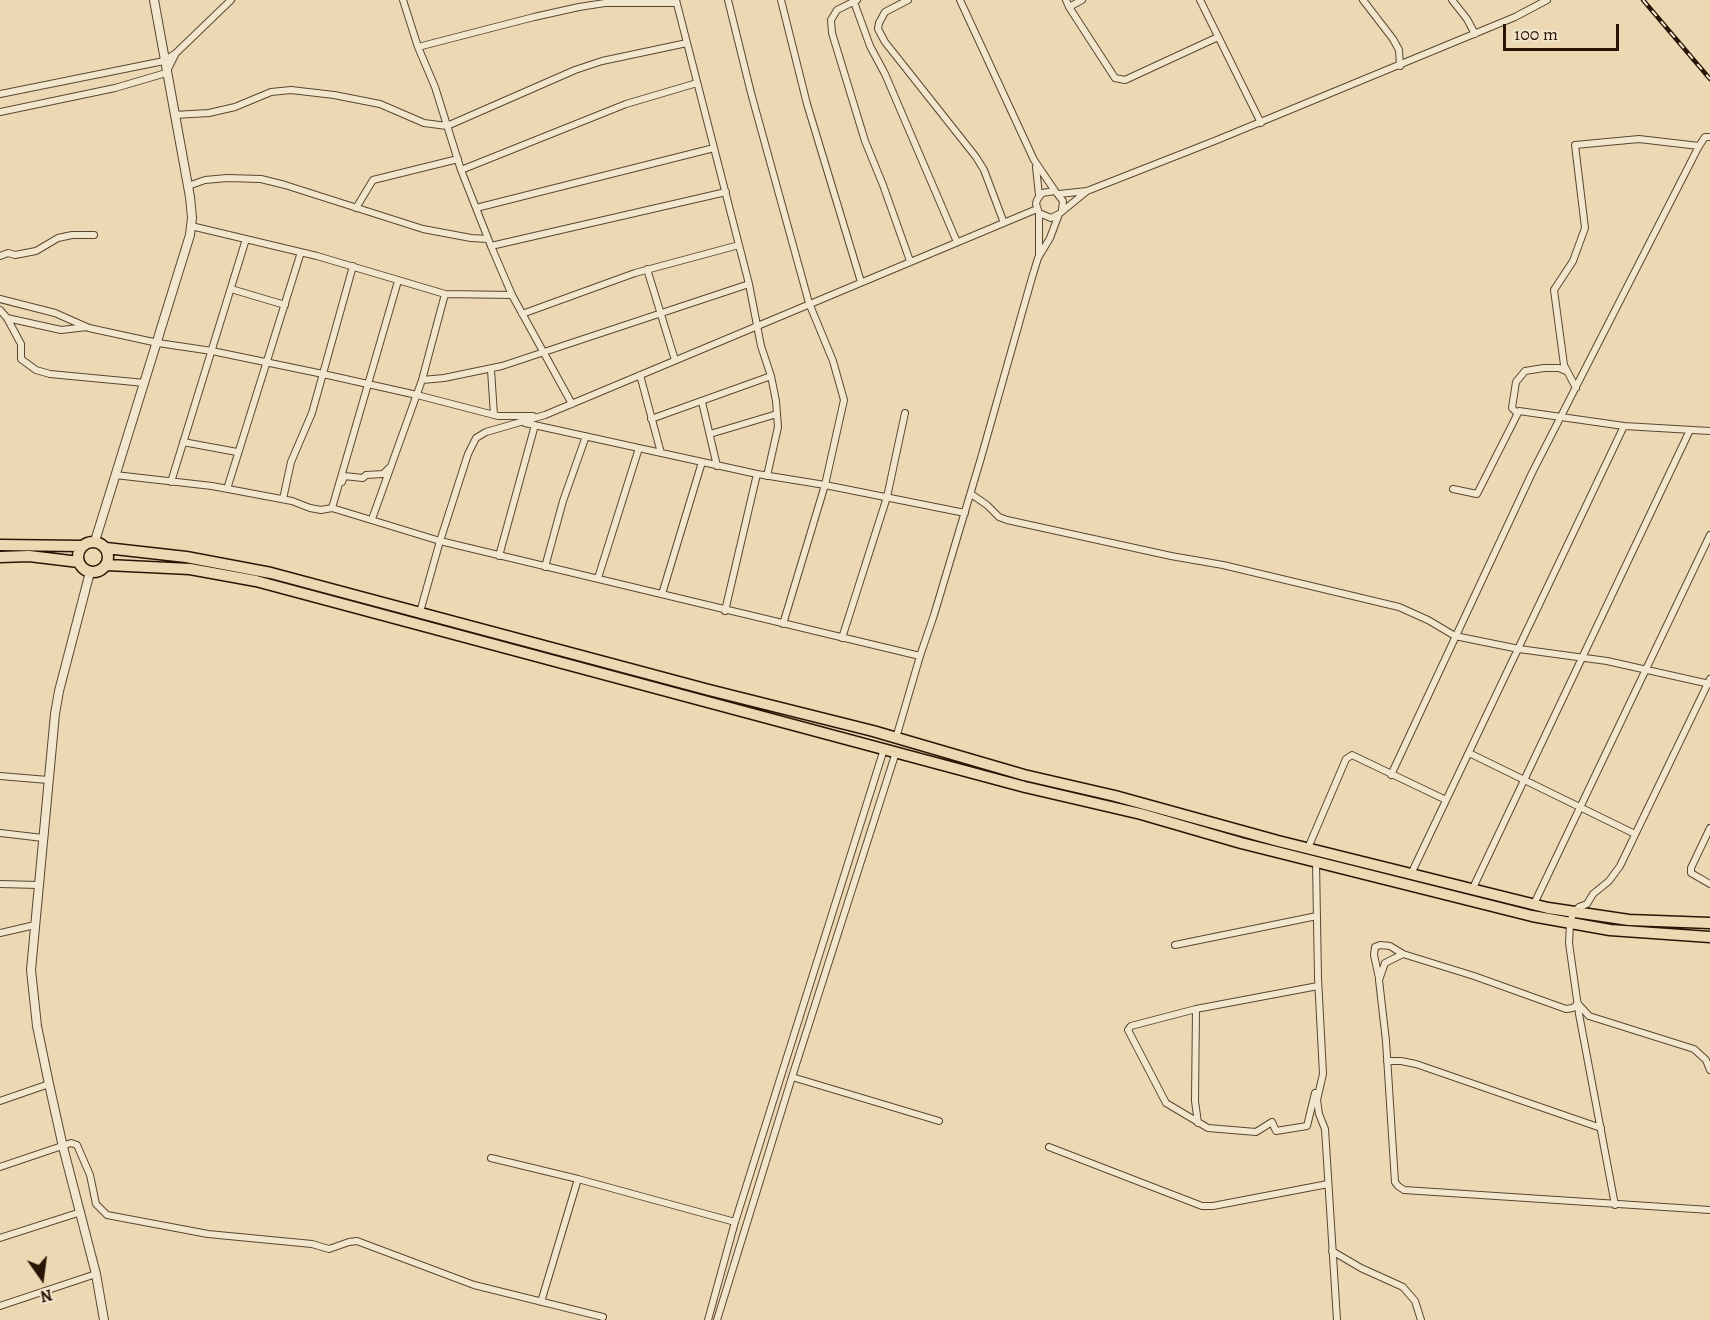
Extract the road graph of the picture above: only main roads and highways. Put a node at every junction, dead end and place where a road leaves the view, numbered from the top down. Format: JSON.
{"nodes":[{"id":1,"x":0,"y":545,"type":"edge"},
{"id":2,"x":82,"y":546,"type":"junction"},
{"id":3,"x":106,"y":548,"type":"junction"},
{"id":4,"x":0,"y":557,"type":"edge"},
{"id":5,"x":79,"y":562,"type":"junction"},
{"id":6,"x":106,"y":564,"type":"junction"},
{"id":7,"x":1226,"y":832,"type":"junction"},
{"id":8,"x":1243,"y":838,"type":"junction"},
{"id":9,"x":1710,"y":923,"type":"edge"},
{"id":10,"x":1710,"y":937,"type":"edge"}],
"edges":[{"from":1,"to":2,"type":"highway"},
{"from":2,"to":3,"type":"highway"},
{"from":2,"to":5,"type":"highway"},
{"from":3,"to":6,"type":"highway"},
{"from":3,"to":7,"type":"highway"},
{"from":4,"to":5,"type":"highway"},
{"from":5,"to":6,"type":"highway"},
{"from":6,"to":7,"type":"highway"},
{"from":7,"to":8,"type":"highway"},
{"from":8,"to":9,"type":"highway"},
{"from":8,"to":10,"type":"highway"}]}
